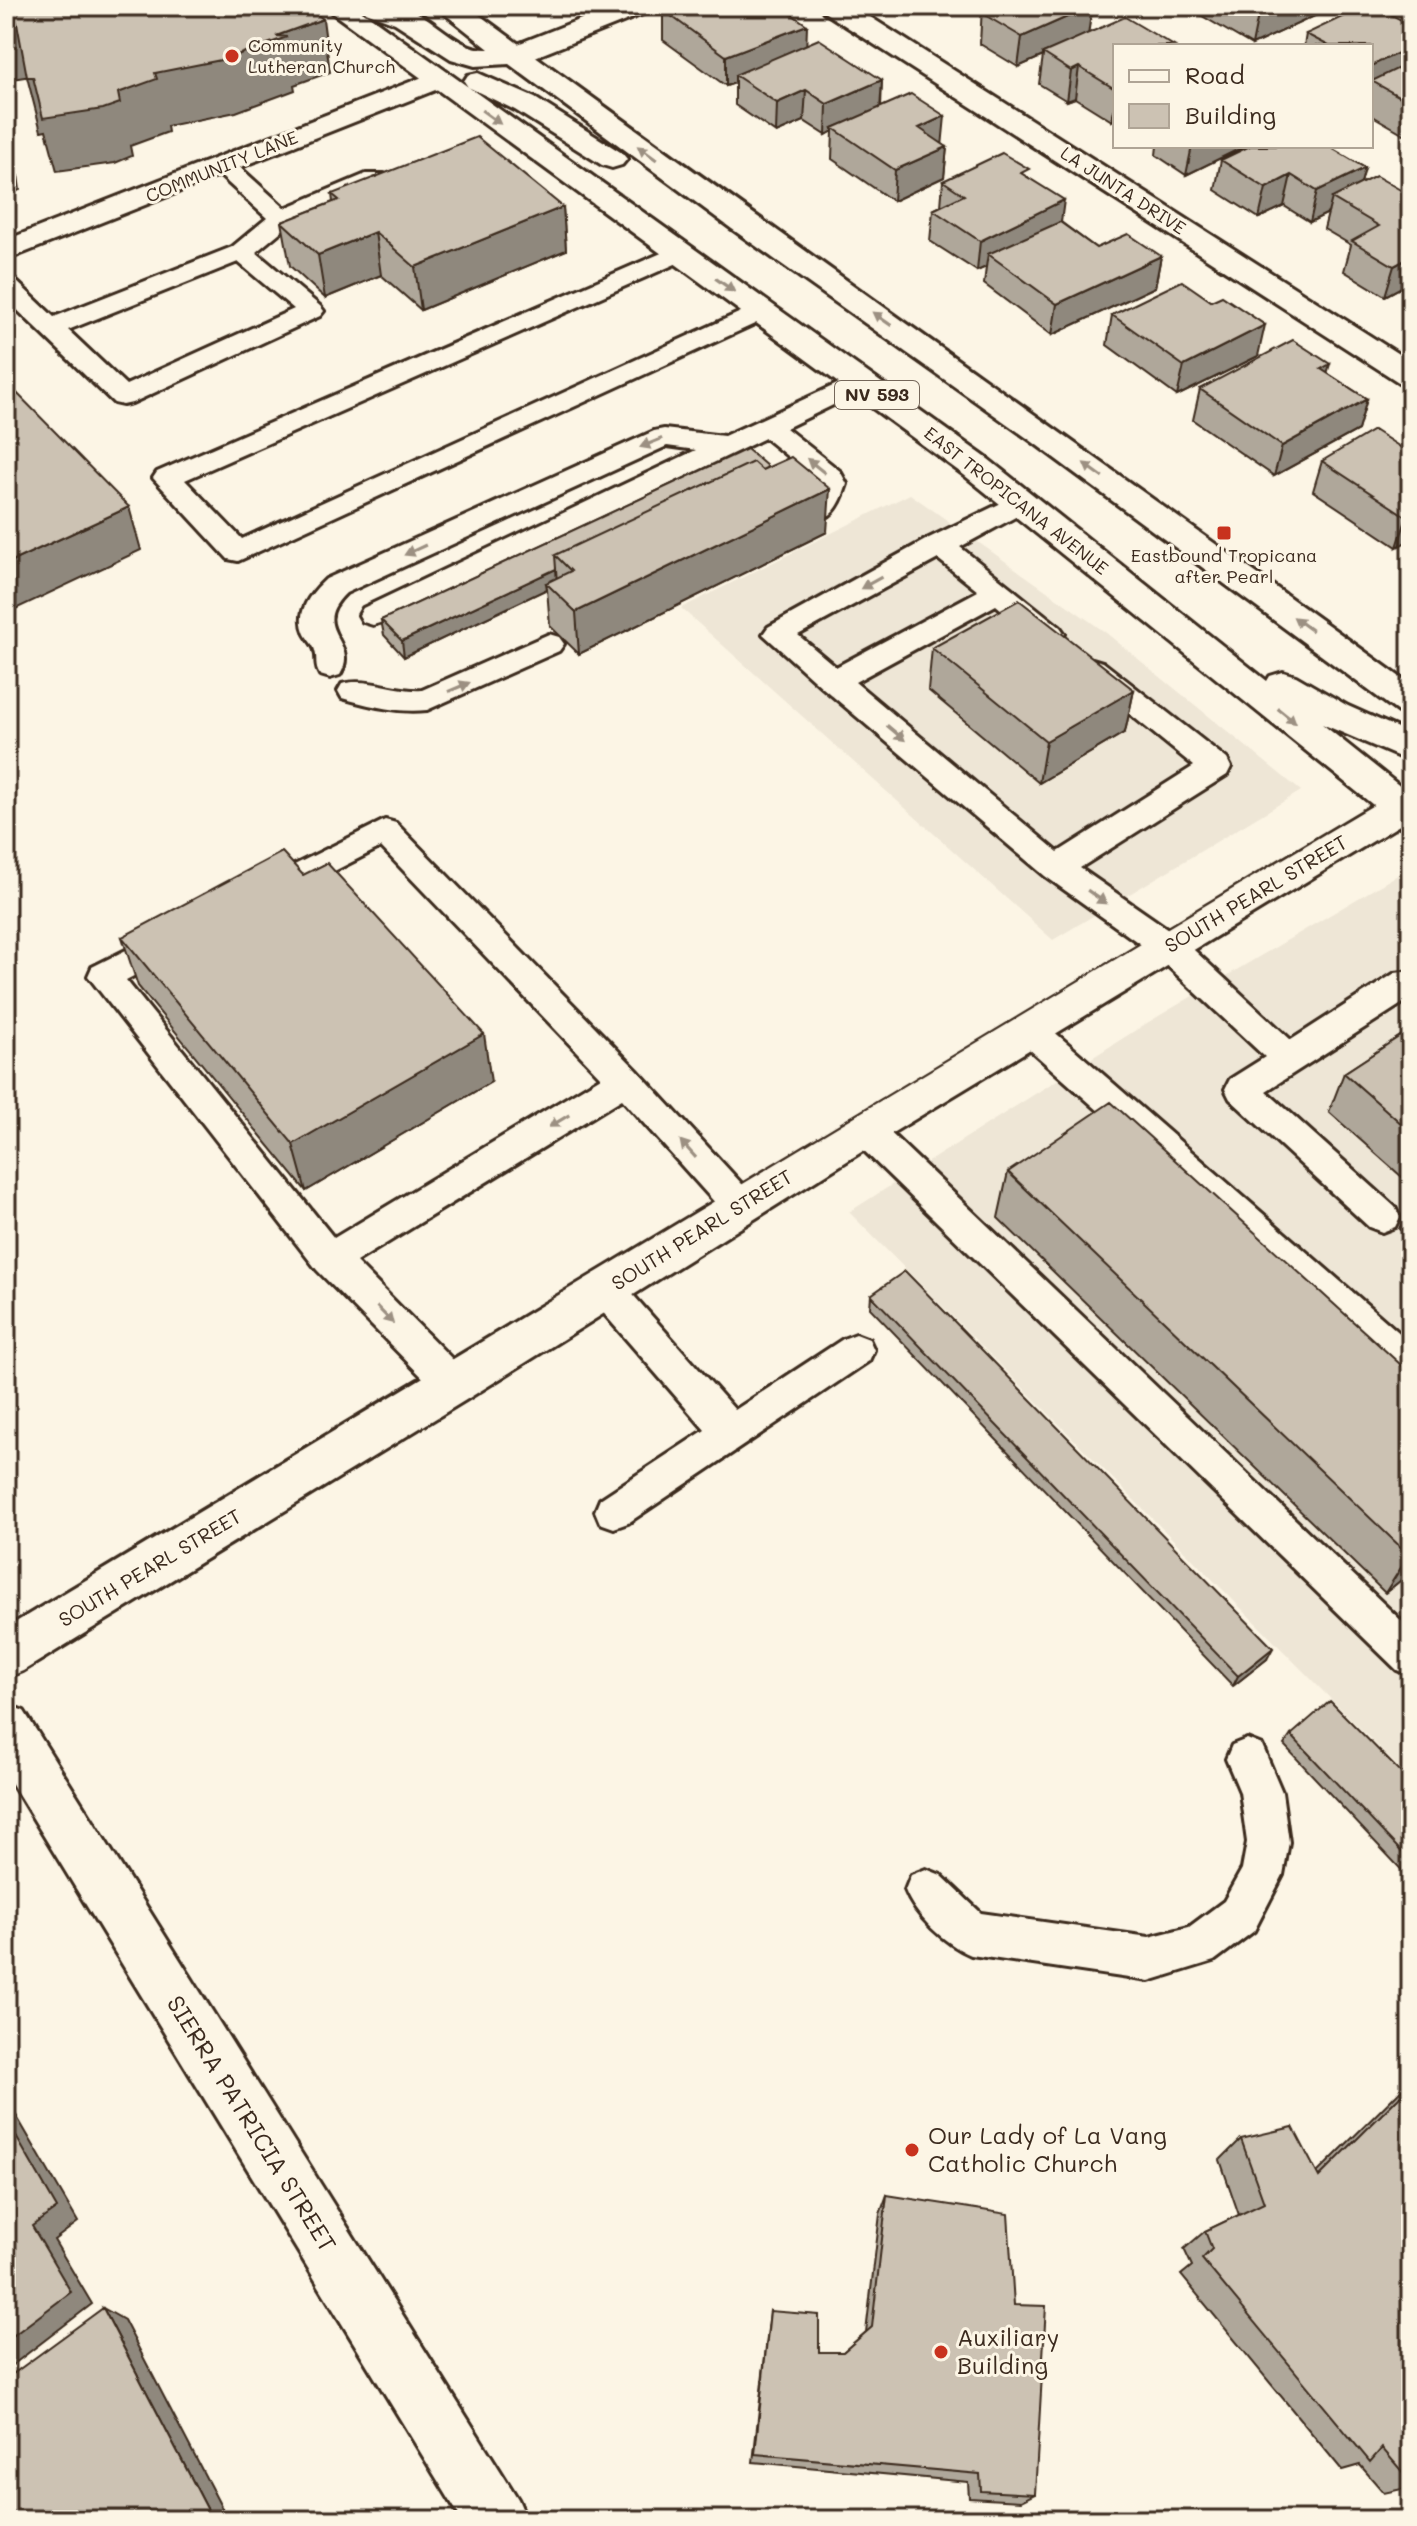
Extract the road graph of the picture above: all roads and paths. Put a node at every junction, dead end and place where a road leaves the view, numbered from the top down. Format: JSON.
{"nodes":[{"id":1,"x":337,"y":6,"type":"edge"},
{"id":2,"x":376,"y":6,"type":"edge"},
{"id":3,"x":449,"y":6,"type":"edge"},
{"id":4,"x":638,"y":6,"type":"edge"},
{"id":5,"x":834,"y":6,"type":"edge"},
{"id":6,"x":515,"y":55,"type":"junction"},
{"id":7,"x":438,"y":79,"type":"junction"},
{"id":8,"x":225,"y":167,"type":"junction"},
{"id":9,"x":397,"y":170,"type":"edge"},
{"id":10,"x":282,"y":218,"type":"junction"},
{"id":11,"x":743,"y":223,"type":"junction"},
{"id":12,"x":6,"y":251,"type":"edge"},
{"id":13,"x":241,"y":252,"type":"junction"},
{"id":14,"x":680,"y":253,"type":"junction"},
{"id":15,"x":6,"y":285,"type":"edge"},
{"id":16,"x":763,"y":311,"type":"junction"},
{"id":17,"x":50,"y":328,"type":"junction"},
{"id":18,"x":1411,"y":376,"type":"edge"},
{"id":19,"x":859,"y":382,"type":"junction"},
{"id":20,"x":767,"y":426,"type":"junction"},
{"id":21,"x":728,"y":445,"type":"junction"},
{"id":22,"x":1022,"y":502,"type":"junction"},
{"id":23,"x":814,"y":513,"type":"edge"},
{"id":24,"x":939,"y":545,"type":"junction"},
{"id":25,"x":998,"y":592,"type":"junction"},
{"id":26,"x":373,"y":615,"type":"dead end"},
{"id":27,"x":1166,"y":619,"type":"junction"},
{"id":28,"x":549,"y":644,"type":"dead end"},
{"id":29,"x":361,"y":652,"type":"dead end"},
{"id":30,"x":833,"y":681,"type":"junction"},
{"id":31,"x":353,"y":691,"type":"dead end"},
{"id":32,"x":1411,"y":703,"type":"edge"},
{"id":33,"x":1411,"y":749,"type":"edge"},
{"id":34,"x":1407,"y":805,"type":"edge"},
{"id":35,"x":1056,"y":868,"type":"junction"},
{"id":36,"x":1169,"y":947,"type":"junction"},
{"id":37,"x":1411,"y":985,"type":"edge"},
{"id":38,"x":1031,"y":1031,"type":"junction"},
{"id":39,"x":1289,"y":1059,"type":"junction"},
{"id":40,"x":625,"y":1080,"type":"junction"},
{"id":41,"x":864,"y":1129,"type":"junction"},
{"id":42,"x":740,"y":1206,"type":"junction"},
{"id":43,"x":1382,"y":1217,"type":"dead end"},
{"id":44,"x":330,"y":1259,"type":"junction"},
{"id":45,"x":606,"y":1290,"type":"junction"},
{"id":46,"x":856,"y":1350,"type":"dead end"},
{"id":47,"x":1411,"y":1366,"type":"edge"},
{"id":48,"x":453,"y":1384,"type":"junction"},
{"id":49,"x":730,"y":1431,"type":"junction"},
{"id":50,"x":614,"y":1511,"type":"dead end"},
{"id":51,"x":6,"y":1655,"type":"edge"},
{"id":52,"x":1411,"y":1657,"type":"edge"},
{"id":53,"x":6,"y":1728,"type":"edge"},
{"id":54,"x":1247,"y":1759,"type":"dead end"},
{"id":55,"x":926,"y":1890,"type":"dead end"},
{"id":56,"x":497,"y":2520,"type":"edge"}],
"edges":[{"from":1,"to":7,"type":"main road","name":"EAST TROPICANA AVENUE","number":"NV 593"},
{"from":2,"to":6,"type":"main road"},
{"from":3,"to":6,"type":"main road","number":"NV 593"},
{"from":4,"to":6,"type":"main road"},
{"from":5,"to":18,"type":"main road","name":"LA JUNTA DRIVE"},
{"from":11,"to":6,"type":"main road","number":"NV 593","one_way":true},
{"from":7,"to":8,"type":"main road","name":"COMMUNITY LANE"},
{"from":7,"to":11,"type":"main road"},
{"from":7,"to":14,"type":"main road","name":"EAST TROPICANA AVENUE","number":"NV 593","one_way":true},
{"from":8,"to":10,"type":"lane"},
{"from":8,"to":12,"type":"main road","name":"COMMUNITY LANE"},
{"from":9,"to":10,"type":"lane"},
{"from":10,"to":13,"type":"lane"},
{"from":32,"to":11,"type":"main road","number":"NV 593","one_way":true},
{"from":13,"to":17,"type":"lane"},
{"from":13,"to":17,"type":"lane"},
{"from":14,"to":16,"type":"main road","name":"EAST TROPICANA AVENUE","number":"NV 593","one_way":true},
{"from":14,"to":16,"type":"lane"},
{"from":15,"to":17,"type":"lane"},
{"from":16,"to":19,"type":"main road","name":"EAST TROPICANA AVENUE","number":"NV 593"},
{"from":19,"to":20,"type":"lane"},
{"from":19,"to":22,"type":"main road","name":"EAST TROPICANA AVENUE","number":"NV 593"},
{"from":20,"to":21,"type":"lane"},
{"from":23,"to":20,"type":"lane","one_way":true},
{"from":21,"to":26,"type":"lane"},
{"from":21,"to":29,"type":"lane","one_way":true},
{"from":22,"to":24,"type":"lane"},
{"from":22,"to":27,"type":"main road","name":"EAST TROPICANA AVENUE","number":"NV 593"},
{"from":24,"to":25,"type":"lane"},
{"from":24,"to":30,"type":"lane","one_way":true},
{"from":25,"to":30,"type":"lane"},
{"from":25,"to":35,"type":"lane"},
{"from":27,"to":33,"type":"main road"},
{"from":27,"to":34,"type":"main road","name":"EAST TROPICANA AVENUE","number":"NV 593","one_way":true},
{"from":31,"to":28,"type":"lane","one_way":true},
{"from":30,"to":35,"type":"lane","one_way":true},
{"from":34,"to":36,"type":"main road","name":"SOUTH PEARL STREET"},
{"from":35,"to":36,"type":"lane","one_way":true},
{"from":36,"to":38,"type":"main road","name":"SOUTH PEARL STREET"},
{"from":36,"to":39,"type":"lane"},
{"from":37,"to":39,"type":"lane"},
{"from":38,"to":41,"type":"main road","name":"SOUTH PEARL STREET"},
{"from":38,"to":47,"type":"lane"},
{"from":39,"to":43,"type":"lane"},
{"from":42,"to":40,"type":"lane","one_way":true},
{"from":40,"to":44,"type":"lane","one_way":true},
{"from":40,"to":44,"type":"lane"},
{"from":41,"to":42,"type":"main road","name":"SOUTH PEARL STREET"},
{"from":41,"to":52,"type":"lane"},
{"from":42,"to":45,"type":"main road","name":"SOUTH PEARL STREET"},
{"from":44,"to":48,"type":"lane","one_way":true},
{"from":45,"to":48,"type":"main road","name":"SOUTH PEARL STREET"},
{"from":45,"to":49,"type":"lane"},
{"from":46,"to":49,"type":"lane"},
{"from":48,"to":51,"type":"main road","name":"SOUTH PEARL STREET"},
{"from":49,"to":50,"type":"lane"},
{"from":53,"to":56,"type":"main road","name":"SIERRA PATRICIA STREET"},
{"from":54,"to":55,"type":"lane"}]}
